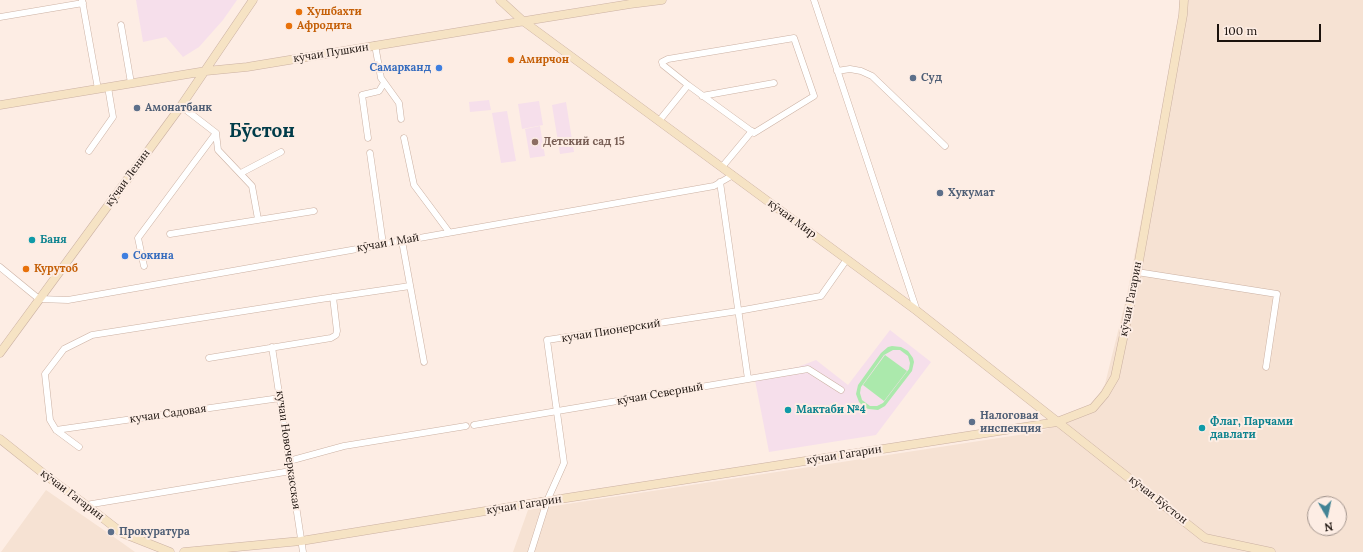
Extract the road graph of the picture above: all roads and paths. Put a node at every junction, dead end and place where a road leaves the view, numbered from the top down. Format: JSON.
{"nodes":[{"id":1,"x":252,"y":0,"type":"edge"},
{"id":2,"x":500,"y":0,"type":"edge"},
{"id":3,"x":662,"y":0,"type":"edge"},
{"id":4,"x":814,"y":0,"type":"edge"},
{"id":5,"x":1179,"y":0,"type":"edge"},
{"id":6,"x":1184,"y":0,"type":"edge"},
{"id":7,"x":83,"y":1,"type":"edge"},
{"id":8,"x":1183,"y":9,"type":"junction"},
{"id":9,"x":0,"y":17,"type":"edge"},
{"id":10,"x":523,"y":21,"type":"junction"},
{"id":11,"x":121,"y":24,"type":"dead end"},
{"id":12,"x":375,"y":45,"type":"junction"},
{"id":13,"x":206,"y":71,"type":"junction"},
{"id":14,"x":837,"y":71,"type":"junction"},
{"id":15,"x":131,"y":83,"type":"junction"},
{"id":16,"x":774,"y":83,"type":"dead end"},
{"id":17,"x":384,"y":84,"type":"junction"},
{"id":18,"x":688,"y":85,"type":"junction"},
{"id":19,"x":108,"y":87,"type":"junction"},
{"id":20,"x":98,"y":89,"type":"junction"},
{"id":21,"x":702,"y":96,"type":"junction"},
{"id":22,"x":0,"y":105,"type":"edge"},
{"id":23,"x":181,"y":106,"type":"junction"},
{"id":24,"x":401,"y":119,"type":"dead end"},
{"id":25,"x":659,"y":121,"type":"junction"},
{"id":26,"x":752,"y":131,"type":"junction"},
{"id":27,"x":216,"y":133,"type":"junction"},
{"id":28,"x":368,"y":138,"type":"dead end"},
{"id":29,"x":404,"y":138,"type":"dead end"},
{"id":30,"x":945,"y":146,"type":"dead end"},
{"id":31,"x":89,"y":151,"type":"dead end"},
{"id":32,"x":281,"y":152,"type":"dead end"},
{"id":33,"x":370,"y":153,"type":"dead end"},
{"id":34,"x":722,"y":167,"type":"junction"},
{"id":35,"x":241,"y":173,"type":"junction"},
{"id":36,"x":733,"y":175,"type":"junction"},
{"id":37,"x":720,"y":182,"type":"junction"},
{"id":38,"x":314,"y":211,"type":"dead end"},
{"id":39,"x":258,"y":219,"type":"junction"},
{"id":40,"x":449,"y":232,"type":"junction"},
{"id":41,"x":170,"y":234,"type":"dead end"},
{"id":42,"x":402,"y":241,"type":"junction"},
{"id":43,"x":383,"y":244,"type":"junction"},
{"id":44,"x":847,"y":259,"type":"junction"},
{"id":45,"x":144,"y":266,"type":"dead end"},
{"id":46,"x":0,"y":267,"type":"edge"},
{"id":47,"x":1137,"y":272,"type":"junction"},
{"id":48,"x":410,"y":286,"type":"junction"},
{"id":49,"x":333,"y":297,"type":"junction"},
{"id":50,"x":39,"y":299,"type":"junction"},
{"id":51,"x":738,"y":311,"type":"junction"},
{"id":52,"x":917,"y":311,"type":"junction"},
{"id":53,"x":272,"y":347,"type":"junction"},
{"id":54,"x":0,"y":353,"type":"edge"},
{"id":55,"x":209,"y":358,"type":"dead end"},
{"id":56,"x":424,"y":362,"type":"dead end"},
{"id":57,"x":1266,"y":367,"type":"dead end"},
{"id":58,"x":748,"y":379,"type":"junction"},
{"id":59,"x":841,"y":390,"type":"dead end"},
{"id":60,"x":280,"y":398,"type":"junction"},
{"id":61,"x":557,"y":412,"type":"junction"},
{"id":62,"x":1058,"y":422,"type":"junction"},
{"id":63,"x":474,"y":425,"type":"dead end"},
{"id":64,"x":466,"y":426,"type":"dead end"},
{"id":65,"x":56,"y":430,"type":"junction"},
{"id":66,"x":0,"y":439,"type":"edge"},
{"id":67,"x":79,"y":447,"type":"dead end"},
{"id":68,"x":289,"y":461,"type":"junction"},
{"id":69,"x":291,"y":471,"type":"junction"},
{"id":70,"x":547,"y":501,"type":"junction"},
{"id":71,"x":86,"y":505,"type":"junction"},
{"id":72,"x":301,"y":541,"type":"junction"},
{"id":73,"x":170,"y":552,"type":"edge"},
{"id":74,"x":184,"y":552,"type":"edge"},
{"id":75,"x":303,"y":552,"type":"edge"},
{"id":76,"x":531,"y":552,"type":"edge"},
{"id":77,"x":1271,"y":552,"type":"edge"}],
"edges":[{"from":1,"to":13,"type":"street","name":"кӯчаи Ленин"},
{"from":2,"to":10,"type":"street","name":"кӯчаи Мир"},
{"from":3,"to":10,"type":"street","name":"кӯчаи Пушкин"},
{"from":4,"to":14,"type":"street"},
{"from":5,"to":8,"type":"street"},
{"from":6,"to":8,"type":"street","name":"кӯчаи Гагарин"},
{"from":7,"to":9,"type":"street"},
{"from":7,"to":20,"type":"street"},
{"from":8,"to":47,"type":"street","name":"кӯчаи Гагарин"},
{"from":10,"to":12,"type":"street","name":"кӯчаи Пушкин"},
{"from":10,"to":25,"type":"street","name":"кӯчаи Мир"},
{"from":11,"to":15,"type":"street"},
{"from":12,"to":13,"type":"street","name":"кӯчаи Пушкин"},
{"from":12,"to":17,"type":"street"},
{"from":13,"to":15,"type":"street","name":"кӯчаи Пушкин"},
{"from":13,"to":23,"type":"street","name":"кӯчаи Ленин"},
{"from":14,"to":30,"type":"street"},
{"from":14,"to":52,"type":"street"},
{"from":15,"to":19,"type":"street","name":"кӯчаи Пушкин"},
{"from":16,"to":21,"type":"street"},
{"from":17,"to":24,"type":"street"},
{"from":17,"to":28,"type":"street"},
{"from":18,"to":21,"type":"street"},
{"from":18,"to":25,"type":"street"},
{"from":18,"to":26,"type":"street"},
{"from":19,"to":20,"type":"street","name":"кӯчаи Пушкин"},
{"from":19,"to":31,"type":"street"},
{"from":20,"to":22,"type":"street","name":"кӯчаи Пушкин"},
{"from":21,"to":26,"type":"street"},
{"from":23,"to":27,"type":"street"},
{"from":23,"to":50,"type":"street","name":"кӯчаи Ленин"},
{"from":25,"to":34,"type":"street","name":"кӯчаи Мир"},
{"from":26,"to":34,"type":"street"},
{"from":27,"to":35,"type":"street"},
{"from":27,"to":45,"type":"street"},
{"from":29,"to":40,"type":"street"},
{"from":32,"to":35,"type":"street"},
{"from":33,"to":43,"type":"street"},
{"from":34,"to":36,"type":"street","name":"кӯчаи Мир"},
{"from":35,"to":39,"type":"street"},
{"from":36,"to":37,"type":"street","name":"кӯчаи 1 Май"},
{"from":36,"to":44,"type":"street","name":"кӯчаи Мир"},
{"from":37,"to":40,"type":"street","name":"кӯчаи 1 Май"},
{"from":37,"to":51,"type":"street"},
{"from":38,"to":39,"type":"street"},
{"from":39,"to":41,"type":"street"},
{"from":40,"to":42,"type":"street","name":"кӯчаи 1 Май"},
{"from":42,"to":43,"type":"street","name":"кӯчаи 1 Май"},
{"from":42,"to":48,"type":"street"},
{"from":43,"to":50,"type":"street","name":"кӯчаи 1 Май"},
{"from":44,"to":51,"type":"street","name":"кучаи Пионерский"},
{"from":44,"to":52,"type":"street","name":"кӯчаи Мир"},
{"from":46,"to":50,"type":"street"},
{"from":47,"to":57,"type":"street"},
{"from":47,"to":62,"type":"street","name":"кӯчаи Гагарин"},
{"from":48,"to":49,"type":"street"},
{"from":48,"to":56,"type":"street"},
{"from":49,"to":53,"type":"street"},
{"from":49,"to":65,"type":"street"},
{"from":50,"to":54,"type":"street","name":"кӯчаи Ленин"},
{"from":51,"to":58,"type":"street"},
{"from":51,"to":61,"type":"street","name":"кучаи Пионерский"},
{"from":52,"to":62,"type":"street","name":"кӯчаи Мир"},
{"from":53,"to":55,"type":"street"},
{"from":53,"to":60,"type":"street","name":"кучаи Новочеркасская"},
{"from":58,"to":59,"type":"street","name":"кӯчаи Северный"},
{"from":58,"to":61,"type":"street","name":"кӯчаи Северный"},
{"from":60,"to":65,"type":"street","name":"кучаи Садовая"},
{"from":60,"to":68,"type":"street","name":"кучаи Новочеркасская"},
{"from":61,"to":63,"type":"street","name":"кӯчаи Северный"},
{"from":61,"to":70,"type":"street","name":"кучаи Пионерский"},
{"from":62,"to":70,"type":"street","name":"кӯчаи Гагарин"},
{"from":62,"to":77,"type":"street","name":"кӯчаи Бӯстон"},
{"from":64,"to":68,"type":"street"},
{"from":65,"to":67,"type":"street"},
{"from":66,"to":71,"type":"street","name":"кӯчаи Гагарин"},
{"from":68,"to":69,"type":"street","name":"кучаи Новочеркасская"},
{"from":69,"to":71,"type":"street"},
{"from":69,"to":72,"type":"street","name":"кучаи Новочеркасская"},
{"from":70,"to":72,"type":"street","name":"кӯчаи Гагарин"},
{"from":70,"to":76,"type":"street","name":"кучаи Пионерский"},
{"from":71,"to":73,"type":"street","name":"кӯчаи Гагарин"},
{"from":72,"to":74,"type":"street","name":"кӯчаи Гагарин"},
{"from":72,"to":75,"type":"street","name":"кучаи Новочеркасская"}]}
